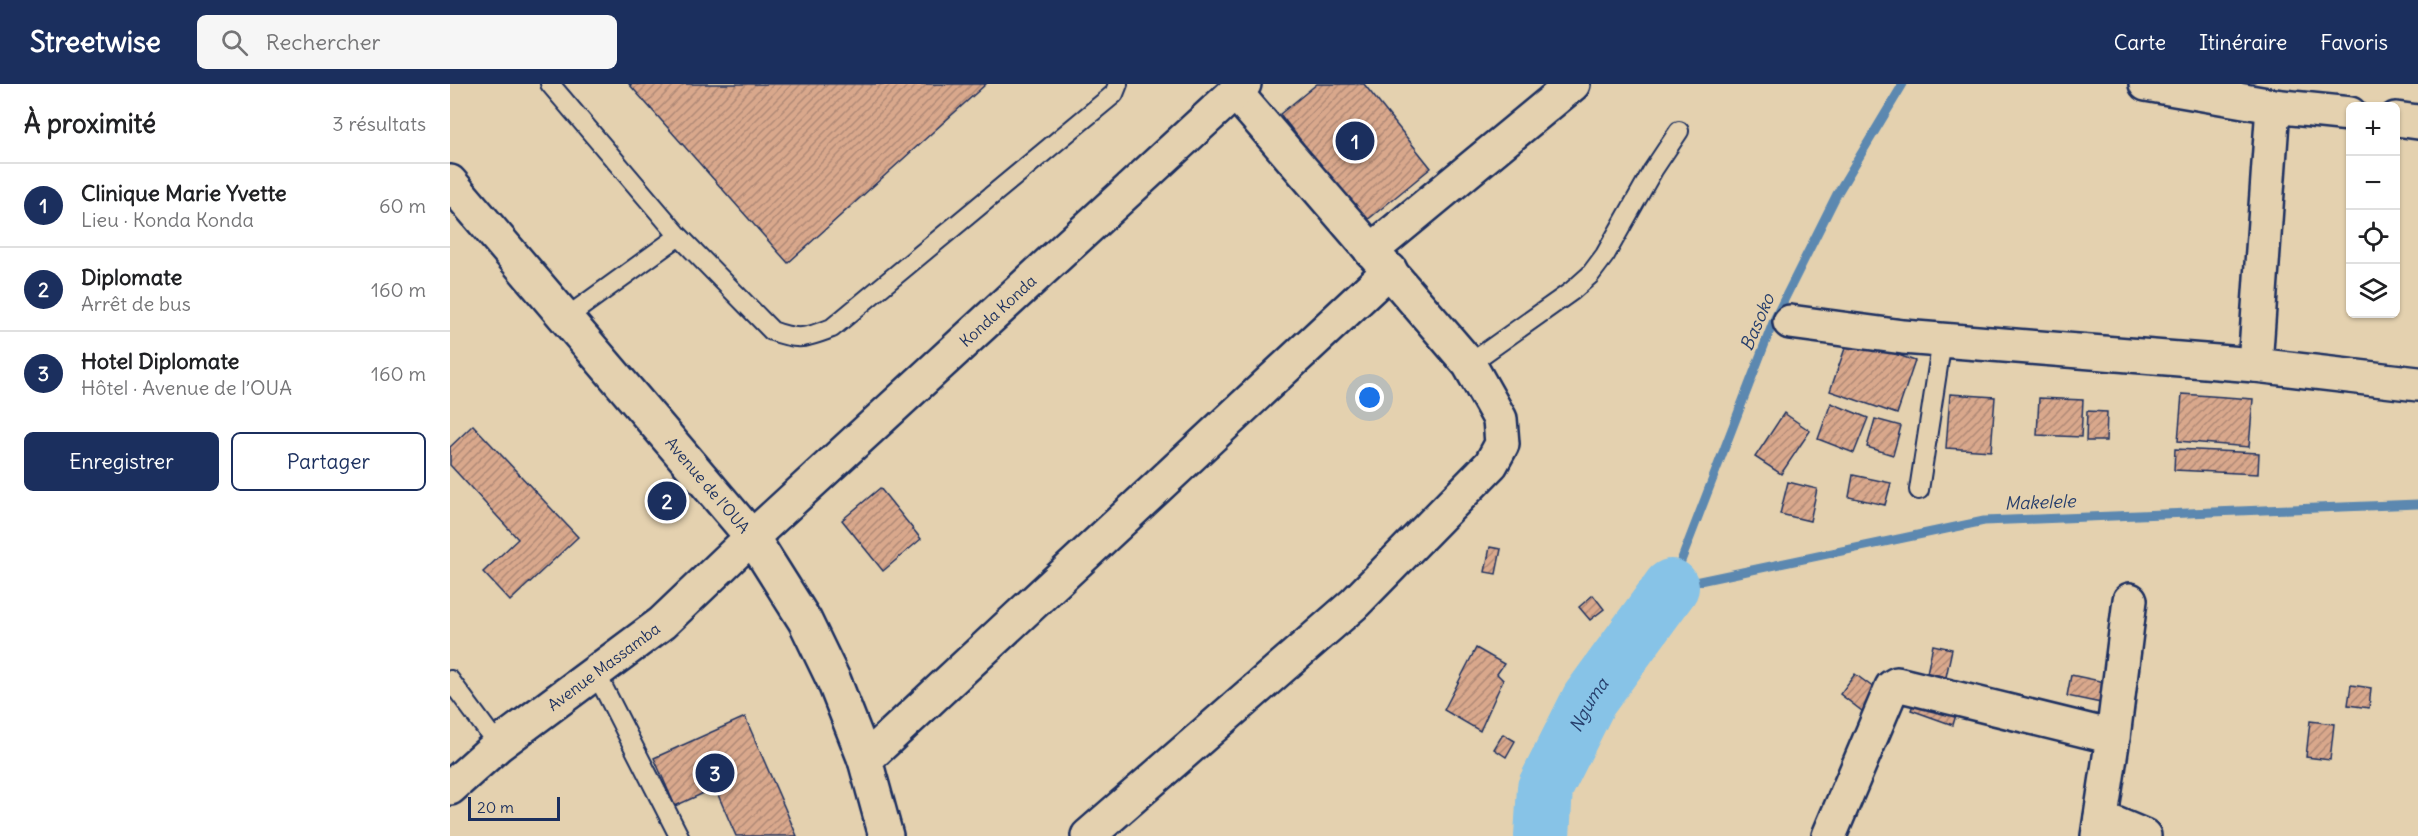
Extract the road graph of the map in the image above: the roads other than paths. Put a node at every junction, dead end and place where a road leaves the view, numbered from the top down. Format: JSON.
{"nodes":[{"id":1,"x":550,"y":84,"type":"edge"},
{"id":2,"x":1118,"y":84,"type":"edge"},
{"id":3,"x":1573,"y":84,"type":"edge"},
{"id":4,"x":2146,"y":84,"type":"edge"},
{"id":5,"x":1240,"y":88,"type":"edge"},
{"id":6,"x":2273,"y":106,"type":"junction"},
{"id":7,"x":2346,"y":114,"type":"edge"},
{"id":8,"x":2400,"y":120,"type":"edge"},
{"id":9,"x":2418,"y":122,"type":"edge"},
{"id":10,"x":1679,"y":131,"type":"dead end"},
{"id":11,"x":450,"y":182,"type":"edge"},
{"id":12,"x":679,"y":236,"type":"junction"},
{"id":13,"x":1380,"y":261,"type":"junction"},
{"id":14,"x":567,"y":318,"type":"junction"},
{"id":15,"x":1790,"y":322,"type":"dead end"},
{"id":16,"x":1942,"y":340,"type":"junction"},
{"id":17,"x":1469,"y":364,"type":"junction"},
{"id":18,"x":2254,"y":365,"type":"junction"},
{"id":19,"x":2418,"y":384,"type":"edge"},
{"id":20,"x":1919,"y":490,"type":"dead end"},
{"id":21,"x":752,"y":537,"type":"junction"},
{"id":22,"x":2130,"y":600,"type":"dead end"},
{"id":23,"x":596,"y":673,"type":"junction"},
{"id":24,"x":450,"y":680,"type":"edge"},
{"id":25,"x":2113,"y":737,"type":"junction"},
{"id":26,"x":498,"y":745,"type":"junction"},
{"id":27,"x":865,"y":760,"type":"junction"},
{"id":28,"x":450,"y":788,"type":"edge"},
{"id":29,"x":2099,"y":827,"type":"edge"},
{"id":30,"x":679,"y":836,"type":"edge"},
{"id":31,"x":886,"y":836,"type":"edge"},
{"id":32,"x":1088,"y":836,"type":"edge"},
{"id":33,"x":1829,"y":836,"type":"edge"},
{"id":34,"x":2144,"y":836,"type":"edge"}],
"edges":[{"from":1,"to":12,"type":"lane"},
{"from":2,"to":12,"type":"lane"},
{"from":3,"to":13,"type":"street"},
{"from":4,"to":6,"type":"street"},
{"from":5,"to":13,"type":"street"},
{"from":5,"to":21,"type":"street","name":"Konda Konda"},
{"from":6,"to":7,"type":"street"},
{"from":6,"to":18,"type":"street"},
{"from":8,"to":9,"type":"street"},
{"from":10,"to":17,"type":"lane"},
{"from":11,"to":14,"type":"street","name":"Avenue de l’OUA"},
{"from":12,"to":14,"type":"lane"},
{"from":13,"to":17,"type":"street"},
{"from":13,"to":27,"type":"street"},
{"from":14,"to":21,"type":"street","name":"Avenue de l’OUA"},
{"from":15,"to":16,"type":"street"},
{"from":16,"to":18,"type":"street"},
{"from":16,"to":20,"type":"lane"},
{"from":17,"to":32,"type":"street"},
{"from":18,"to":19,"type":"street"},
{"from":21,"to":23,"type":"street","name":"Avenue Massamba"},
{"from":21,"to":27,"type":"street","name":"Avenue de l’OUA"},
{"from":22,"to":25,"type":"street"},
{"from":23,"to":26,"type":"street","name":"Avenue Massamba"},
{"from":23,"to":30,"type":"lane"},
{"from":24,"to":26,"type":"lane"},
{"from":25,"to":29,"type":"street"},
{"from":25,"to":33,"type":"street"},
{"from":26,"to":28,"type":"street","name":"Avenue Massamba"},
{"from":27,"to":31,"type":"street","name":"Avenue de l’OUA"},
{"from":29,"to":34,"type":"street"}]}
